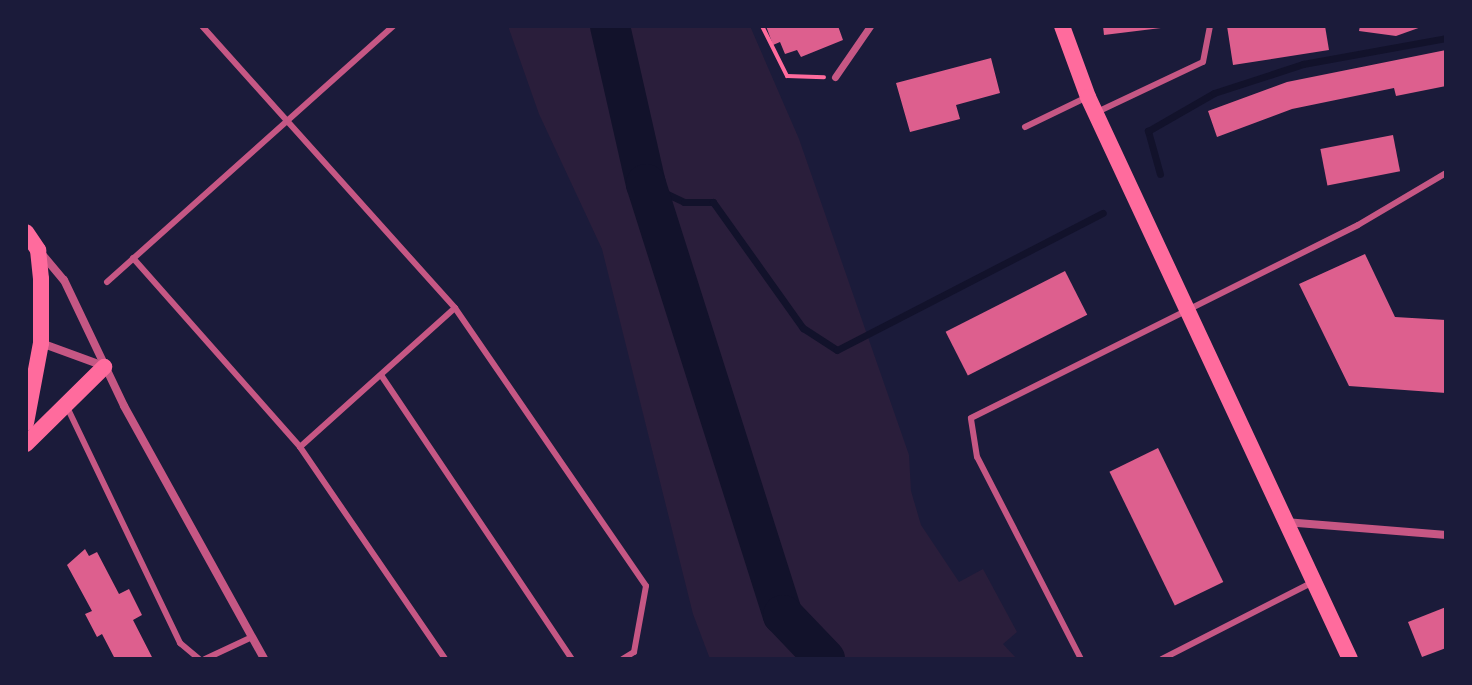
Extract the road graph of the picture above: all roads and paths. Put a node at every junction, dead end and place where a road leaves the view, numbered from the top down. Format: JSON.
{"nodes":[{"id":1,"x":202,"y":26,"type":"edge"},
{"id":2,"x":393,"y":26,"type":"edge"},
{"id":3,"x":762,"y":26,"type":"edge"},
{"id":4,"x":870,"y":26,"type":"edge"},
{"id":5,"x":1062,"y":26,"type":"edge"},
{"id":6,"x":1210,"y":26,"type":"edge"},
{"id":7,"x":835,"y":77,"type":"joint"},
{"id":8,"x":1088,"y":97,"type":"junction"},
{"id":9,"x":1095,"y":113,"type":"junction"},
{"id":10,"x":287,"y":120,"type":"junction"},
{"id":11,"x":1025,"y":127,"type":"dead end"},
{"id":12,"x":1446,"y":173,"type":"edge"},
{"id":13,"x":26,"y":232,"type":"edge"},
{"id":14,"x":38,"y":250,"type":"junction"},
{"id":15,"x":133,"y":258,"type":"junction"},
{"id":16,"x":107,"y":282,"type":"dead end"},
{"id":17,"x":26,"y":292,"type":"edge"},
{"id":18,"x":455,"y":308,"type":"junction"},
{"id":19,"x":38,"y":310,"type":"junction"},
{"id":20,"x":1187,"y":311,"type":"junction"},
{"id":21,"x":41,"y":343,"type":"junction"},
{"id":22,"x":104,"y":367,"type":"junction"},
{"id":23,"x":381,"y":375,"type":"junction"},
{"id":24,"x":66,"y":404,"type":"junction"},
{"id":25,"x":26,"y":423,"type":"edge"},
{"id":26,"x":26,"y":444,"type":"edge"},
{"id":27,"x":300,"y":447,"type":"junction"},
{"id":28,"x":1284,"y":522,"type":"junction"},
{"id":29,"x":1446,"y":535,"type":"edge"},
{"id":30,"x":1313,"y":582,"type":"junction"},
{"id":31,"x":252,"y":637,"type":"junction"},
{"id":32,"x":202,"y":659,"type":"edge"},
{"id":33,"x":264,"y":659,"type":"edge"},
{"id":34,"x":445,"y":659,"type":"edge"},
{"id":35,"x":572,"y":659,"type":"edge"},
{"id":36,"x":623,"y":659,"type":"edge"},
{"id":37,"x":1081,"y":659,"type":"edge"},
{"id":38,"x":1162,"y":659,"type":"edge"},
{"id":39,"x":1350,"y":659,"type":"edge"}],
"edges":[{"from":1,"to":10,"type":"lane"},
{"from":2,"to":10,"type":"lane"},
{"from":3,"to":7,"type":"path"},
{"from":4,"to":7,"type":"street"},
{"from":5,"to":8,"type":"main road"},
{"from":6,"to":9,"type":"lane"},
{"from":8,"to":9,"type":"main road"},
{"from":8,"to":11,"type":"lane"},
{"from":9,"to":20,"type":"main road"},
{"from":10,"to":15,"type":"lane"},
{"from":10,"to":18,"type":"lane"},
{"from":12,"to":20,"type":"lane"},
{"from":13,"to":14,"type":"main road"},
{"from":14,"to":19,"type":"main road"},
{"from":14,"to":22,"type":"street"},
{"from":15,"to":16,"type":"lane"},
{"from":15,"to":27,"type":"lane"},
{"from":17,"to":19,"type":"main road"},
{"from":18,"to":23,"type":"lane"},
{"from":18,"to":36,"type":"lane"},
{"from":19,"to":21,"type":"main road"},
{"from":20,"to":28,"type":"main road"},
{"from":20,"to":37,"type":"lane"},
{"from":21,"to":22,"type":"street"},
{"from":21,"to":25,"type":"main road"},
{"from":22,"to":24,"type":"main road"},
{"from":22,"to":31,"type":"street"},
{"from":23,"to":27,"type":"lane"},
{"from":23,"to":35,"type":"lane"},
{"from":24,"to":26,"type":"main road"},
{"from":24,"to":32,"type":"lane"},
{"from":27,"to":34,"type":"lane"},
{"from":28,"to":29,"type":"street"},
{"from":28,"to":30,"type":"main road"},
{"from":30,"to":38,"type":"lane"},
{"from":30,"to":39,"type":"main road"},
{"from":31,"to":32,"type":"lane"},
{"from":31,"to":33,"type":"street"}]}
